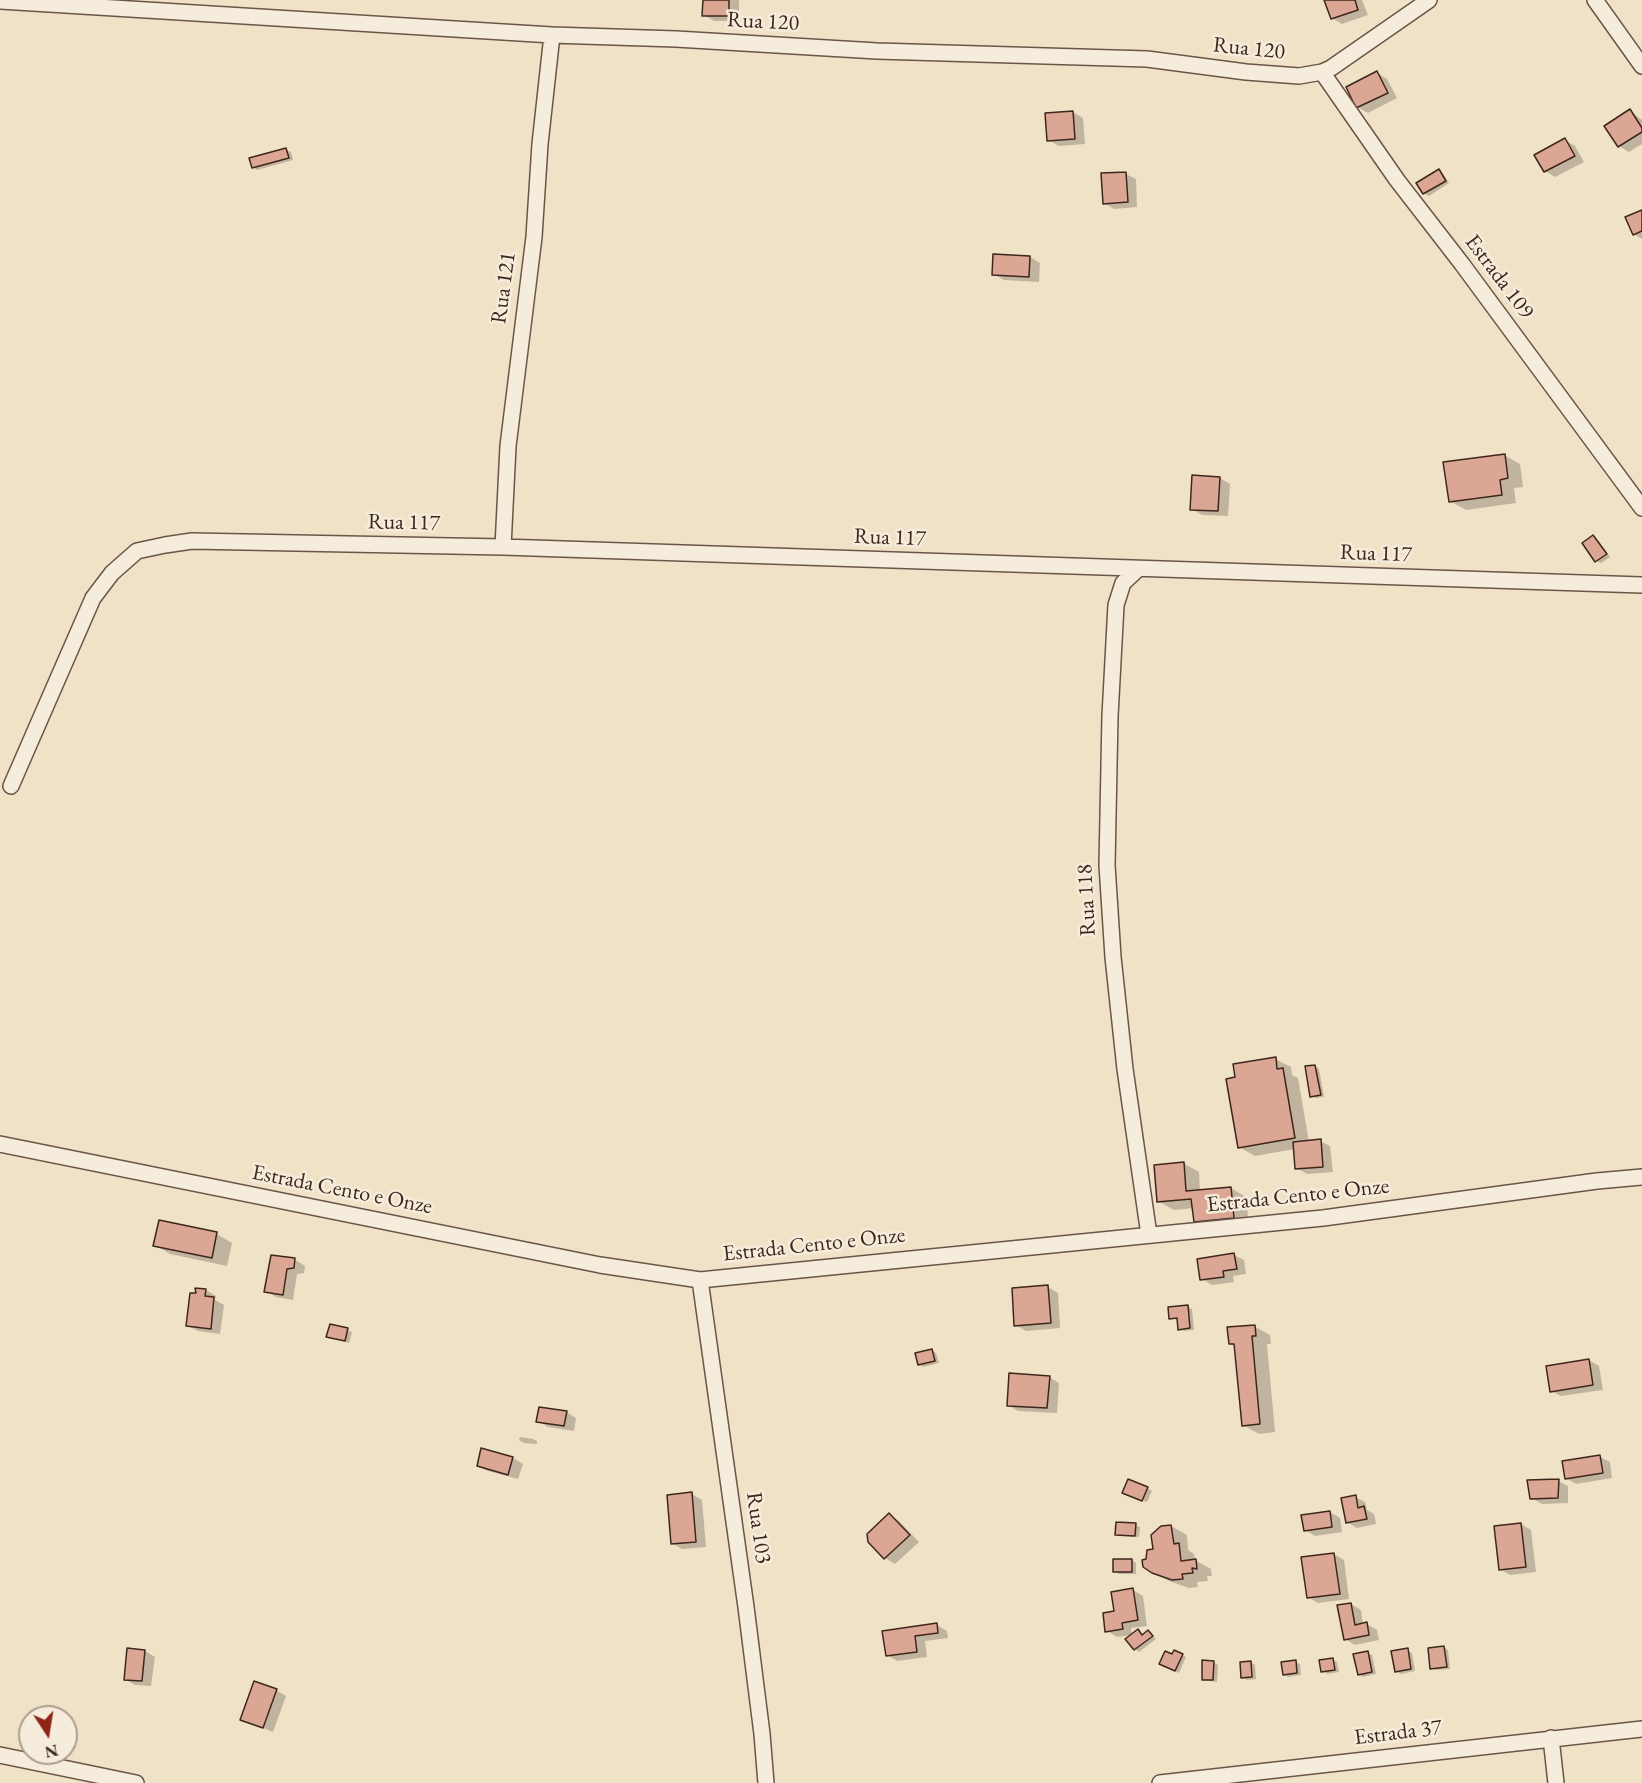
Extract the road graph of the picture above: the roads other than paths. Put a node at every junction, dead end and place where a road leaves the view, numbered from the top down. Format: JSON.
{"nodes":[{"id":1,"x":1429,"y":0,"type":"edge"},
{"id":2,"x":1595,"y":0,"type":"edge"},
{"id":3,"x":0,"y":1,"type":"edge"},
{"id":4,"x":552,"y":35,"type":"junction"},
{"id":5,"x":1642,"y":66,"type":"edge"},
{"id":6,"x":1322,"y":72,"type":"junction"},
{"id":7,"x":1642,"y":508,"type":"edge"},
{"id":8,"x":503,"y":546,"type":"junction"},
{"id":9,"x":1138,"y":569,"type":"junction"},
{"id":10,"x":1642,"y":585,"type":"edge"},
{"id":11,"x":11,"y":786,"type":"dead end"},
{"id":12,"x":0,"y":1144,"type":"edge"},
{"id":13,"x":1642,"y":1177,"type":"edge"},
{"id":14,"x":1149,"y":1235,"type":"junction"},
{"id":15,"x":700,"y":1280,"type":"junction"},
{"id":16,"x":1642,"y":1729,"type":"edge"},
{"id":17,"x":1551,"y":1738,"type":"junction"},
{"id":18,"x":0,"y":1755,"type":"edge"},
{"id":19,"x":1285,"y":1776,"type":"edge"},
{"id":20,"x":136,"y":1783,"type":"edge"},
{"id":21,"x":765,"y":1783,"type":"edge"},
{"id":22,"x":1160,"y":1783,"type":"edge"},
{"id":23,"x":1556,"y":1783,"type":"edge"}],
"edges":[{"from":1,"to":6,"type":"street","name":"Rua 120"},
{"from":2,"to":5,"type":"street"},
{"from":3,"to":4,"type":"street","name":"Rua 120"},
{"from":4,"to":6,"type":"street","name":"Rua 120"},
{"from":4,"to":8,"type":"street","name":"Rua 121"},
{"from":6,"to":7,"type":"street","name":"Estrada 109"},
{"from":8,"to":9,"type":"street","name":"Rua 117"},
{"from":8,"to":11,"type":"street","name":"Rua 117"},
{"from":9,"to":10,"type":"street","name":"Rua 117"},
{"from":9,"to":14,"type":"street","name":"Rua 118"},
{"from":12,"to":15,"type":"street","name":"Estrada Cento e Onze"},
{"from":13,"to":14,"type":"street","name":"Estrada Cento e Onze"},
{"from":14,"to":15,"type":"street","name":"Estrada Cento e Onze"},
{"from":15,"to":21,"type":"street","name":"Rua 103"},
{"from":16,"to":17,"type":"street","name":"Estrada 37"},
{"from":17,"to":19,"type":"street","name":"Estrada 37"},
{"from":17,"to":23,"type":"street"},
{"from":18,"to":20,"type":"street"},
{"from":19,"to":22,"type":"street","name":"Estrada 37"}]}
